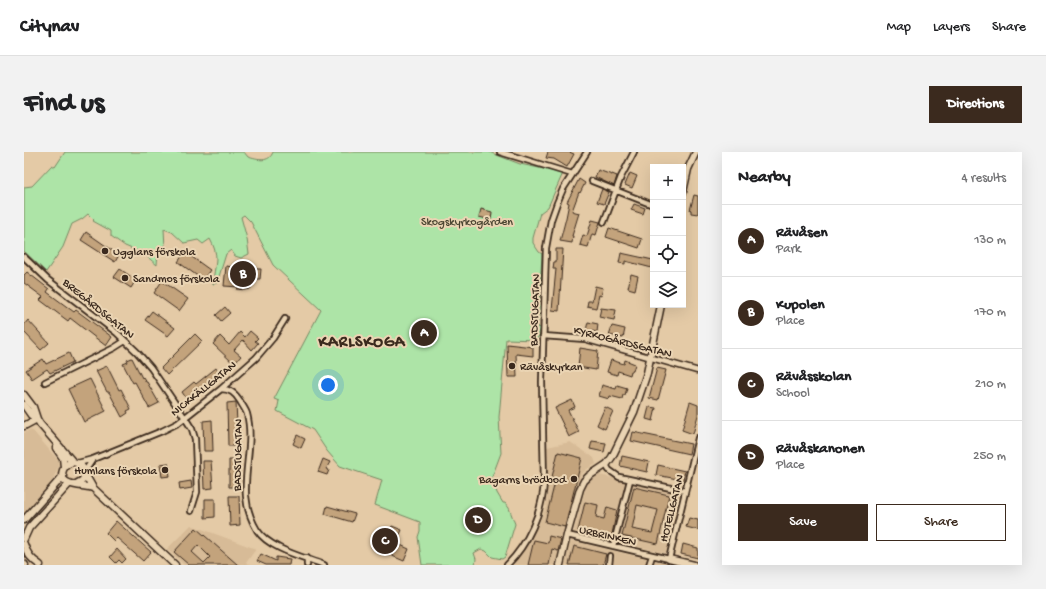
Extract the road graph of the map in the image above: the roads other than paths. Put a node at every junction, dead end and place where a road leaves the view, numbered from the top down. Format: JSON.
{"nodes":[{"id":1,"x":500,"y":152,"type":"edge"},
{"id":2,"x":587,"y":152,"type":"edge"},
{"id":3,"x":634,"y":152,"type":"edge"},
{"id":4,"x":696,"y":152,"type":"edge"},
{"id":5,"x":572,"y":174,"type":"junction"},
{"id":6,"x":686,"y":178,"type":"edge"},
{"id":7,"x":592,"y":181,"type":"dead end"},
{"id":8,"x":616,"y":191,"type":"junction"},
{"id":9,"x":650,"y":204,"type":"edge"},
{"id":10,"x":604,"y":222,"type":"dead end"},
{"id":11,"x":24,"y":257,"type":"edge"},
{"id":12,"x":660,"y":308,"type":"edge"},
{"id":13,"x":285,"y":319,"type":"dead end"},
{"id":14,"x":543,"y":336,"type":"junction"},
{"id":15,"x":125,"y":341,"type":"junction"},
{"id":16,"x":651,"y":358,"type":"junction"},
{"id":17,"x":698,"y":371,"type":"edge"},
{"id":18,"x":45,"y":382,"type":"dead end"},
{"id":19,"x":221,"y":389,"type":"junction"},
{"id":20,"x":24,"y":395,"type":"edge"},
{"id":21,"x":24,"y":405,"type":"edge"},
{"id":22,"x":185,"y":418,"type":"junction"},
{"id":23,"x":38,"y":421,"type":"junction"},
{"id":24,"x":24,"y":426,"type":"edge"},
{"id":25,"x":698,"y":438,"type":"edge"},
{"id":26,"x":93,"y":459,"type":"junction"},
{"id":27,"x":76,"y":463,"type":"junction"},
{"id":28,"x":606,"y":465,"type":"junction"},
{"id":29,"x":64,"y":467,"type":"junction"},
{"id":30,"x":85,"y":473,"type":"junction"},
{"id":31,"x":63,"y":476,"type":"junction"},
{"id":32,"x":630,"y":480,"type":"junction"},
{"id":33,"x":68,"y":484,"type":"junction"},
{"id":34,"x":76,"y":484,"type":"junction"},
{"id":35,"x":94,"y":488,"type":"junction"},
{"id":36,"x":685,"y":491,"type":"junction"},
{"id":37,"x":191,"y":511,"type":"dead end"},
{"id":38,"x":24,"y":520,"type":"edge"},
{"id":39,"x":567,"y":536,"type":"junction"},
{"id":40,"x":24,"y":539,"type":"edge"},
{"id":41,"x":24,"y":544,"type":"edge"},
{"id":42,"x":613,"y":546,"type":"junction"},
{"id":43,"x":610,"y":556,"type":"dead end"},
{"id":44,"x":652,"y":556,"type":"junction"},
{"id":45,"x":307,"y":558,"type":"junction"},
{"id":46,"x":669,"y":559,"type":"junction"},
{"id":47,"x":40,"y":565,"type":"edge"},
{"id":48,"x":175,"y":565,"type":"edge"},
{"id":49,"x":306,"y":565,"type":"edge"},
{"id":50,"x":324,"y":565,"type":"edge"},
{"id":51,"x":507,"y":565,"type":"edge"},
{"id":52,"x":560,"y":565,"type":"edge"},
{"id":53,"x":609,"y":565,"type":"edge"},
{"id":54,"x":649,"y":565,"type":"edge"},
{"id":55,"x":694,"y":565,"type":"edge"}],
"edges":[{"from":1,"to":5,"type":"street"},
{"from":2,"to":5,"type":"street","name":"BADSTUGATAN"},
{"from":3,"to":8,"type":"street"},
{"from":4,"to":6,"type":"street"},
{"from":5,"to":14,"type":"street","name":"BADSTUGATAN"},
{"from":7,"to":8,"type":"street"},
{"from":8,"to":9,"type":"street"},
{"from":8,"to":10,"type":"street"},
{"from":11,"to":15,"type":"street","name":"BREGÅRDSGATAN"},
{"from":12,"to":16,"type":"street"},
{"from":13,"to":19,"type":"street","name":"NICKKÄLLGATAN"},
{"from":14,"to":16,"type":"street","name":"KYRKOGÅRDSGATAN"},
{"from":14,"to":51,"type":"street","name":"BADSTUGATAN"},
{"from":15,"to":18,"type":"street"},
{"from":15,"to":22,"type":"street","name":"BREGÅRDSGATAN"},
{"from":16,"to":17,"type":"street","name":"KYRKOGÅRDSGATAN"},
{"from":16,"to":28,"type":"street"},
{"from":19,"to":22,"type":"street","name":"NICKKÄLLGATAN"},
{"from":19,"to":45,"type":"street","name":"BADSTUGATAN"},
{"from":20,"to":23,"type":"street"},
{"from":21,"to":23,"type":"street"},
{"from":22,"to":26,"type":"street","name":"NICKKÄLLGATAN"},
{"from":22,"to":37,"type":"street","name":"BREGÅRDSGATAN"},
{"from":23,"to":24,"type":"street"},
{"from":23,"to":27,"type":"street"},
{"from":23,"to":29,"type":"street"},
{"from":25,"to":36,"type":"street","name":"HOTELLGATAN"},
{"from":26,"to":27,"type":"street","name":"NICKKÄLLGATAN"},
{"from":26,"to":30,"type":"street"},
{"from":27,"to":29,"type":"street"},
{"from":27,"to":30,"type":"street"},
{"from":28,"to":32,"type":"street"},
{"from":28,"to":39,"type":"street"},
{"from":29,"to":31,"type":"street"},
{"from":30,"to":34,"type":"street"},
{"from":30,"to":35,"type":"street"},
{"from":31,"to":33,"type":"street"},
{"from":31,"to":38,"type":"street"},
{"from":32,"to":36,"type":"street"},
{"from":32,"to":42,"type":"street"},
{"from":33,"to":34,"type":"street"},
{"from":33,"to":40,"type":"street"},
{"from":34,"to":35,"type":"street"},
{"from":35,"to":48,"type":"street"},
{"from":36,"to":46,"type":"street","name":"HOTELLGATAN"},
{"from":39,"to":42,"type":"street","name":"URBRINKEN"},
{"from":39,"to":52,"type":"street"},
{"from":41,"to":47,"type":"street"},
{"from":42,"to":44,"type":"street","name":"URBRINKEN"},
{"from":43,"to":53,"type":"street"},
{"from":44,"to":46,"type":"street","name":"URBRINKEN"},
{"from":44,"to":54,"type":"street"},
{"from":45,"to":49,"type":"street"},
{"from":45,"to":50,"type":"street","name":"BADSTUGATAN"},
{"from":46,"to":55,"type":"street"}]}
